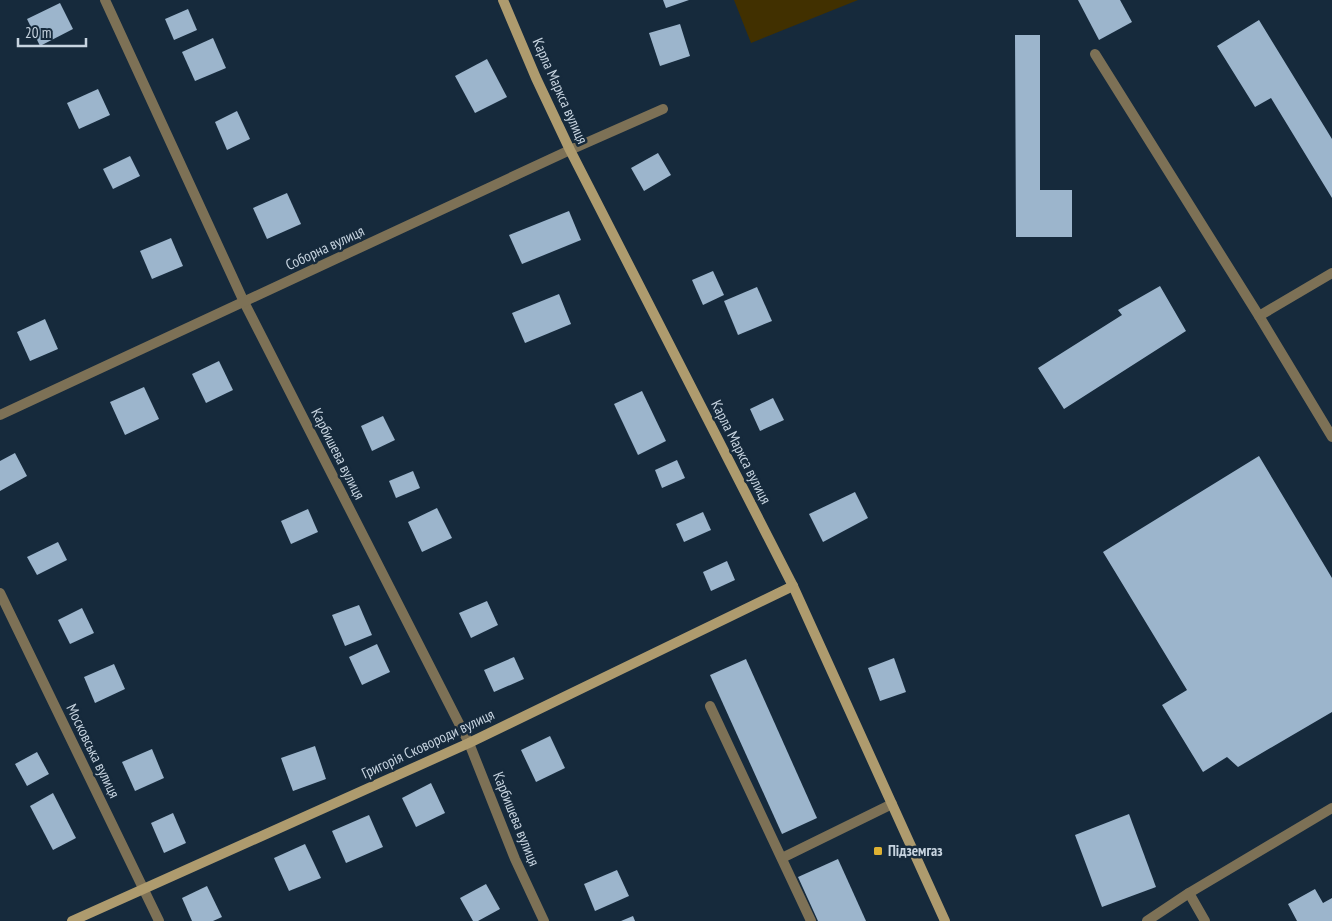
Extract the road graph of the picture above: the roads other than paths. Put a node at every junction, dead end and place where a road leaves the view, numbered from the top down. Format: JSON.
{"nodes":[{"id":1,"x":105,"y":0,"type":"edge"},
{"id":2,"x":504,"y":0,"type":"edge"},
{"id":3,"x":1095,"y":54,"type":"dead end"},
{"id":4,"x":663,"y":109,"type":"dead end"},
{"id":5,"x":570,"y":150,"type":"junction"},
{"id":6,"x":1332,"y":273,"type":"edge"},
{"id":7,"x":244,"y":302,"type":"junction"},
{"id":8,"x":1259,"y":316,"type":"junction"},
{"id":9,"x":0,"y":414,"type":"edge"},
{"id":10,"x":1332,"y":437,"type":"edge"},
{"id":11,"x":793,"y":586,"type":"junction"},
{"id":12,"x":0,"y":593,"type":"edge"},
{"id":13,"x":710,"y":706,"type":"dead end"},
{"id":14,"x":469,"y":743,"type":"junction"},
{"id":15,"x":892,"y":804,"type":"junction"},
{"id":16,"x":1332,"y":808,"type":"edge"},
{"id":17,"x":782,"y":858,"type":"junction"},
{"id":18,"x":143,"y":889,"type":"junction"},
{"id":19,"x":1189,"y":893,"type":"junction"},
{"id":20,"x":72,"y":921,"type":"edge"},
{"id":21,"x":159,"y":921,"type":"edge"},
{"id":22,"x":544,"y":921,"type":"edge"},
{"id":23,"x":811,"y":921,"type":"edge"},
{"id":24,"x":945,"y":921,"type":"edge"},
{"id":25,"x":1146,"y":921,"type":"edge"},
{"id":26,"x":1205,"y":921,"type":"edge"}],
"edges":[{"from":1,"to":7,"type":"street","name":"Карбишева вулиця"},
{"from":2,"to":5,"type":"street","name":"Карла Маркса вулиця"},
{"from":3,"to":8,"type":"street"},
{"from":4,"to":5,"type":"street","name":"Соборна вулиця"},
{"from":5,"to":7,"type":"street","name":"Соборна вулиця"},
{"from":5,"to":11,"type":"street","name":"Карла Маркса вулиця"},
{"from":6,"to":8,"type":"street"},
{"from":7,"to":9,"type":"street","name":"Соборна вулиця"},
{"from":7,"to":14,"type":"street","name":"Карбишева вулиця"},
{"from":8,"to":10,"type":"street"},
{"from":11,"to":14,"type":"street","name":"Григорія Сковороди вулиця"},
{"from":11,"to":15,"type":"street","name":"Карла Маркса вулиця"},
{"from":12,"to":18,"type":"street","name":"Московська вулиця"},
{"from":13,"to":17,"type":"street"},
{"from":14,"to":18,"type":"street","name":"Григорія Сковороди вулиця"},
{"from":14,"to":22,"type":"street","name":"Карбишева вулиця"},
{"from":15,"to":17,"type":"street"},
{"from":15,"to":24,"type":"street","name":"Карла Маркса вулиця"},
{"from":16,"to":19,"type":"street"},
{"from":17,"to":23,"type":"street"},
{"from":18,"to":20,"type":"street","name":"Григорія Сковороди вулиця"},
{"from":18,"to":21,"type":"street","name":"Московська вулиця"},
{"from":19,"to":25,"type":"street"},
{"from":19,"to":26,"type":"street"}]}
